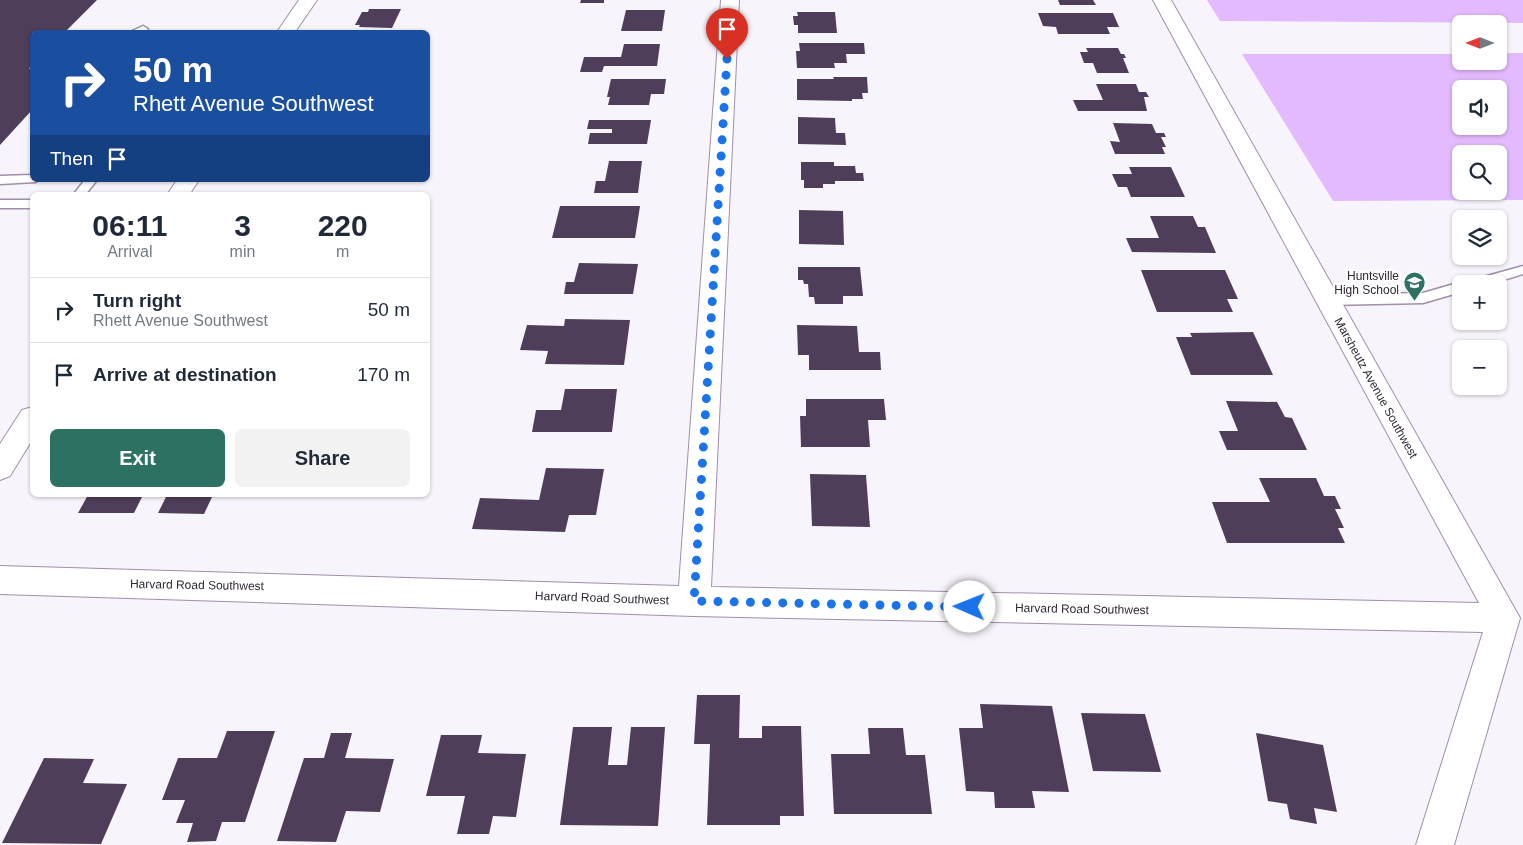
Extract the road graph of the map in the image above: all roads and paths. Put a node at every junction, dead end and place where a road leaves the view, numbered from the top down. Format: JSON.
{"nodes":[{"id":1,"x":308,"y":0,"type":"edge"},
{"id":2,"x":730,"y":0,"type":"edge"},
{"id":3,"x":1162,"y":0,"type":"edge"},
{"id":4,"x":287,"y":30,"type":"edge"},
{"id":5,"x":30,"y":179,"type":"edge"},
{"id":6,"x":0,"y":180,"type":"edge"},
{"id":7,"x":89,"y":182,"type":"edge"},
{"id":8,"x":81,"y":192,"type":"edge"},
{"id":9,"x":0,"y":204,"type":"edge"},
{"id":10,"x":30,"y":204,"type":"edge"},
{"id":11,"x":1523,"y":270,"type":"edge"},
{"id":12,"x":1506,"y":275,"type":"edge"},
{"id":13,"x":1452,"y":290,"type":"edge"},
{"id":14,"x":1328,"y":300,"type":"junction"},
{"id":15,"x":30,"y":421,"type":"edge"},
{"id":16,"x":0,"y":468,"type":"edge"},
{"id":17,"x":0,"y":580,"type":"edge"},
{"id":18,"x":694,"y":601,"type":"junction"},
{"id":19,"x":1504,"y":618,"type":"junction"},
{"id":20,"x":1435,"y":845,"type":"edge"}],
"edges":[{"from":1,"to":4,"type":"street"},
{"from":2,"to":18,"type":"street"},
{"from":3,"to":14,"type":"street","name":"Marsheutz Avenue Southwest"},
{"from":5,"to":6,"type":"lane"},
{"from":7,"to":8,"type":"lane"},
{"from":9,"to":10,"type":"lane"},
{"from":11,"to":12,"type":"lane"},
{"from":13,"to":14,"type":"lane"},
{"from":14,"to":19,"type":"street","name":"Marsheutz Avenue Southwest"},
{"from":15,"to":16,"type":"street"},
{"from":17,"to":18,"type":"street","name":"Harvard Road Southwest"},
{"from":18,"to":19,"type":"street","name":"Harvard Road Southwest"},
{"from":19,"to":20,"type":"street"}]}
